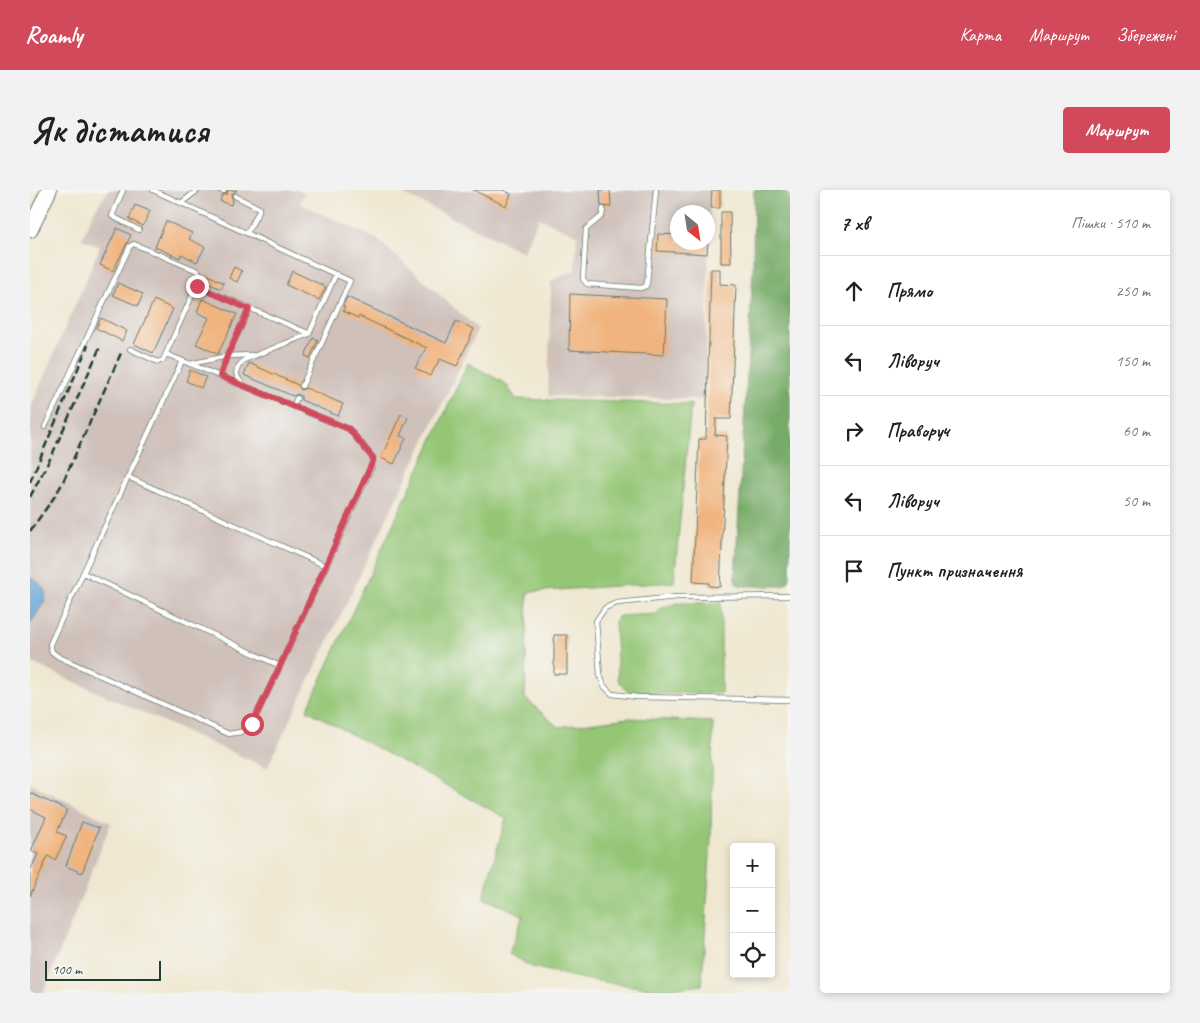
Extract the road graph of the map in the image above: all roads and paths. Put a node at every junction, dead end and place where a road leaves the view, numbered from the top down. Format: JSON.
{"nodes":[{"id":1,"x":49,"y":190,"type":"edge"},
{"id":2,"x":123,"y":190,"type":"edge"},
{"id":3,"x":153,"y":190,"type":"edge"},
{"id":4,"x":198,"y":190,"type":"edge"},
{"id":5,"x":656,"y":190,"type":"edge"},
{"id":6,"x":234,"y":196,"type":"dead end"},
{"id":7,"x":181,"y":203,"type":"junction"},
{"id":8,"x":603,"y":209,"type":"dead end"},
{"id":9,"x":30,"y":230,"type":"edge"},
{"id":10,"x":139,"y":230,"type":"dead end"},
{"id":11,"x":247,"y":233,"type":"junction"},
{"id":12,"x":336,"y":274,"type":"junction"},
{"id":13,"x":197,"y":286,"type":"junction"},
{"id":14,"x":249,"y":309,"type":"junction"},
{"id":15,"x":309,"y":334,"type":"junction"},
{"id":16,"x":130,"y":349,"type":"dead end"},
{"id":17,"x":166,"y":354,"type":"junction"},
{"id":18,"x":254,"y":355,"type":"junction"},
{"id":19,"x":227,"y":356,"type":"junction"},
{"id":20,"x":182,"y":361,"type":"junction"},
{"id":21,"x":189,"y":364,"type":"junction"},
{"id":22,"x":220,"y":376,"type":"junction"},
{"id":23,"x":245,"y":386,"type":"junction"},
{"id":24,"x":302,"y":386,"type":"dead end"},
{"id":25,"x":296,"y":398,"type":"dead end"},
{"id":26,"x":293,"y":406,"type":"junction"},
{"id":27,"x":45,"y":427,"type":"dead end"},
{"id":28,"x":128,"y":478,"type":"junction"},
{"id":29,"x":326,"y":566,"type":"junction"},
{"id":30,"x":83,"y":573,"type":"junction"},
{"id":31,"x":790,"y":596,"type":"edge"},
{"id":32,"x":280,"y":666,"type":"junction"},
{"id":33,"x":790,"y":700,"type":"edge"}],
"edges":[{"from":1,"to":9,"type":"main road"},
{"from":2,"to":10,"type":"lane"},
{"from":3,"to":7,"type":"lane"},
{"from":4,"to":7,"type":"lane"},
{"from":5,"to":8,"type":"lane"},
{"from":6,"to":11,"type":"lane"},
{"from":7,"to":11,"type":"lane"},
{"from":11,"to":12,"type":"lane"},
{"from":12,"to":15,"type":"lane"},
{"from":12,"to":24,"type":"lane"},
{"from":13,"to":14,"type":"lane"},
{"from":13,"to":17,"type":"lane"},
{"from":13,"to":27,"type":"lane"},
{"from":14,"to":15,"type":"lane"},
{"from":14,"to":19,"type":"lane"},
{"from":15,"to":18,"type":"lane"},
{"from":16,"to":17,"type":"lane"},
{"from":17,"to":20,"type":"lane"},
{"from":18,"to":19,"type":"lane"},
{"from":18,"to":23,"type":"lane"},
{"from":19,"to":21,"type":"lane"},
{"from":19,"to":22,"type":"lane"},
{"from":20,"to":21,"type":"lane"},
{"from":20,"to":28,"type":"lane"},
{"from":21,"to":22,"type":"lane"},
{"from":22,"to":23,"type":"lane"},
{"from":23,"to":26,"type":"lane"},
{"from":25,"to":26,"type":"lane"},
{"from":26,"to":29,"type":"lane"},
{"from":28,"to":29,"type":"lane"},
{"from":28,"to":30,"type":"lane"},
{"from":29,"to":32,"type":"lane"},
{"from":30,"to":32,"type":"lane"},
{"from":30,"to":32,"type":"lane"},
{"from":31,"to":33,"type":"lane"}]}
